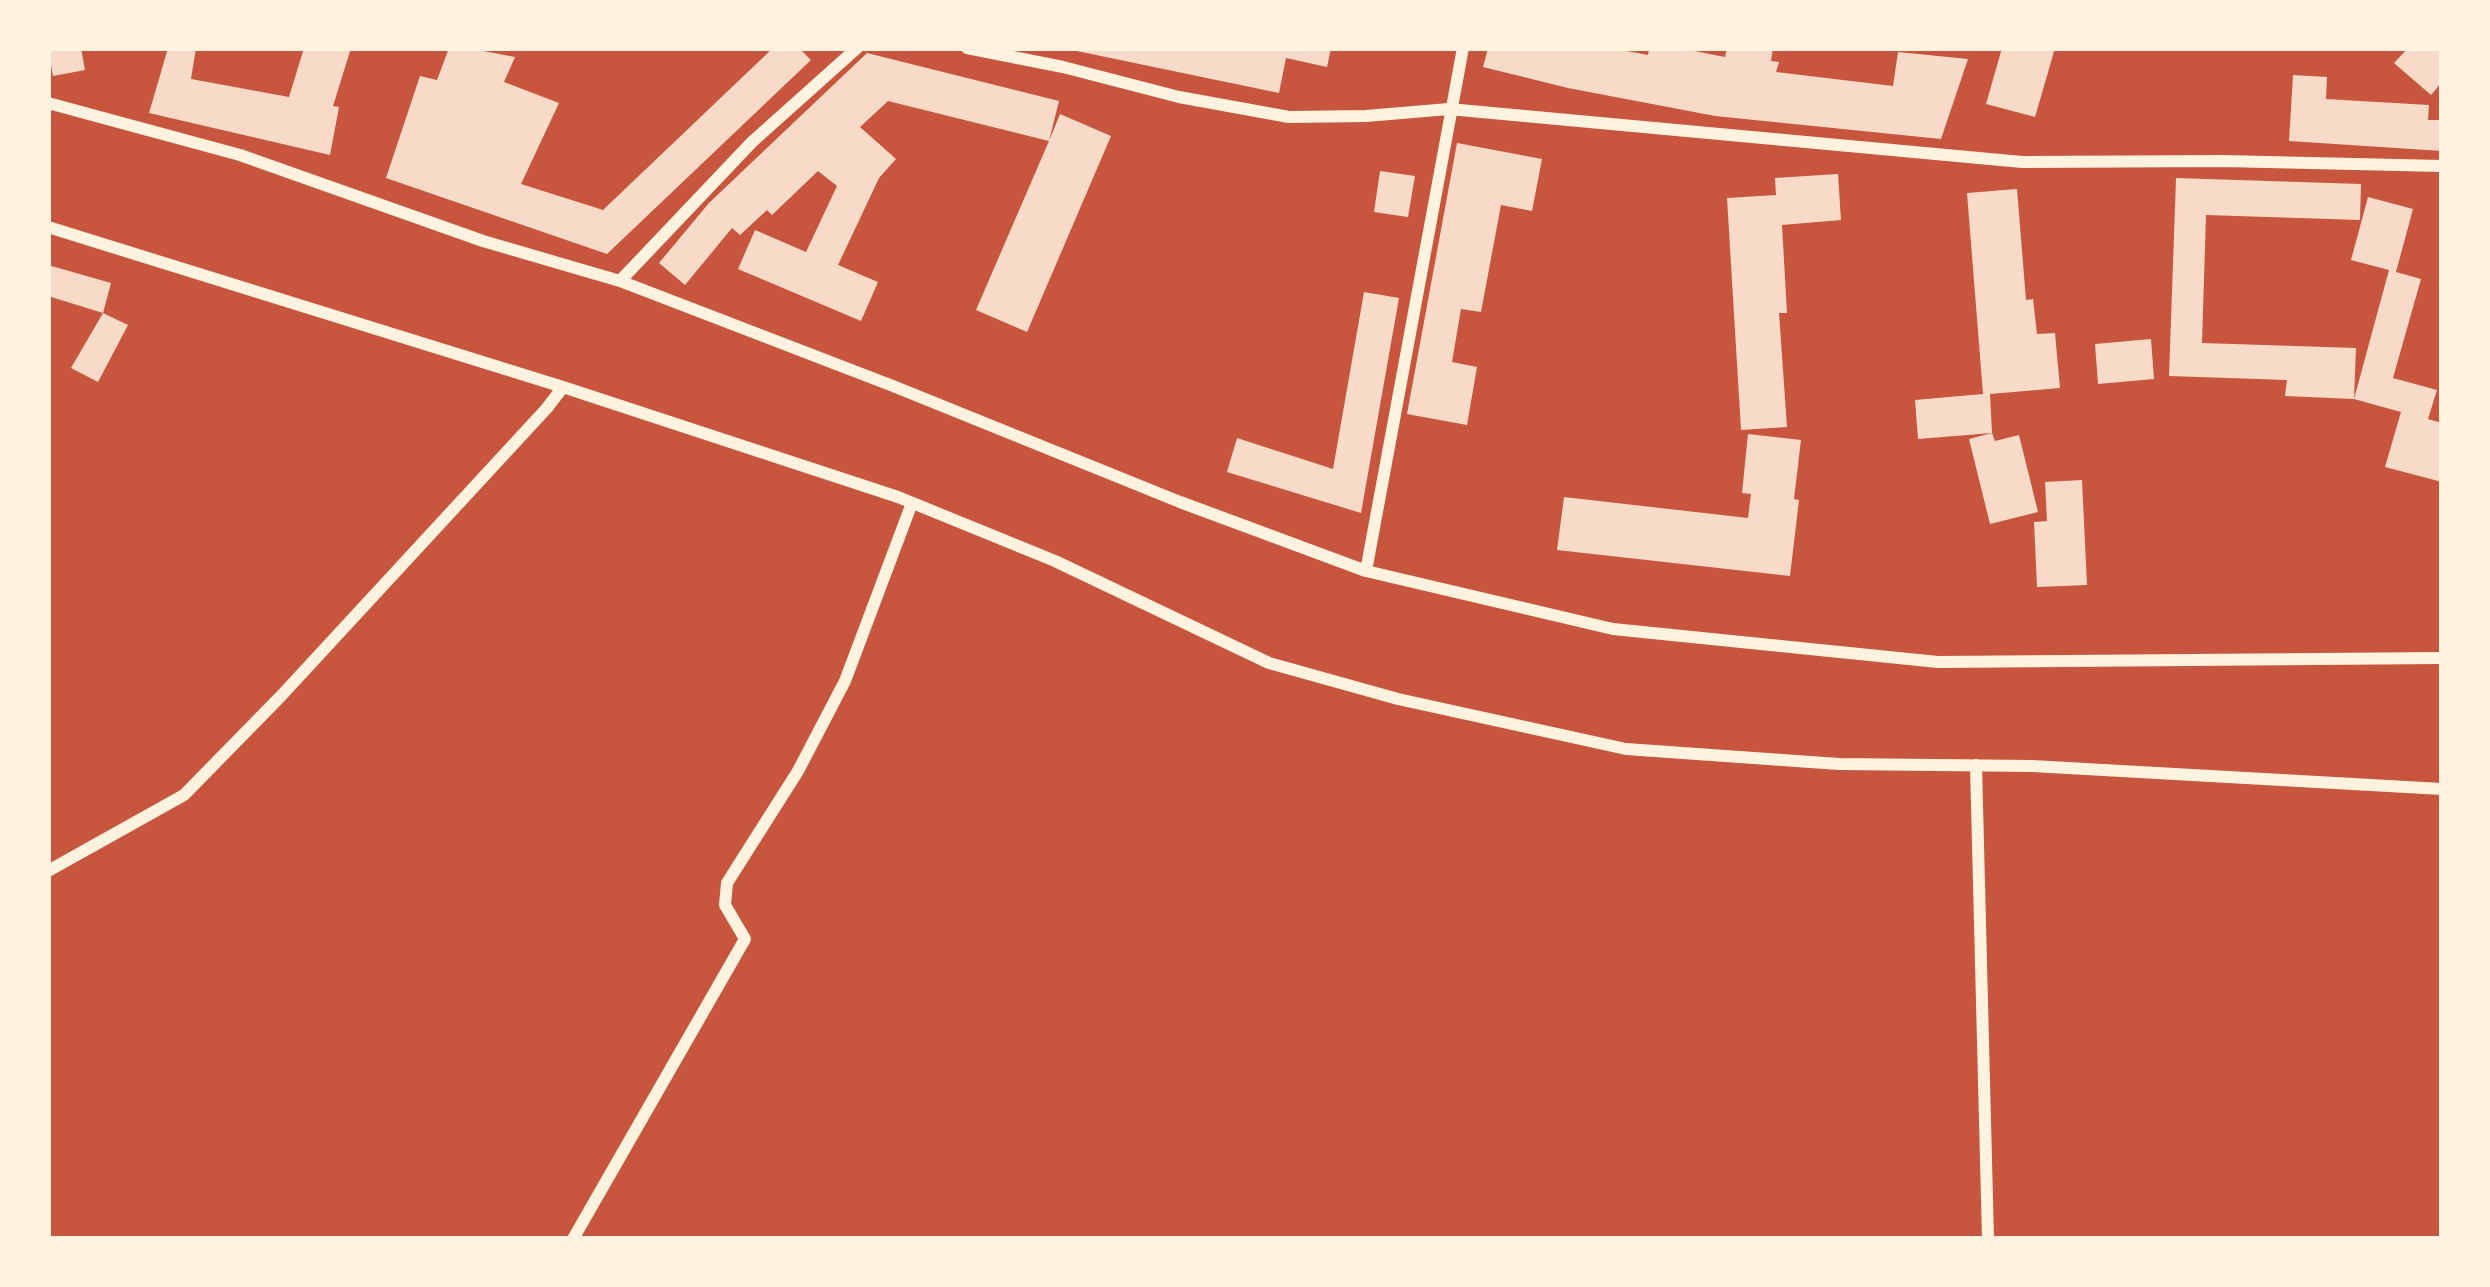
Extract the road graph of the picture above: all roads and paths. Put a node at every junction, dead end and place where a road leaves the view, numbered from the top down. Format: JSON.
{"nodes":[{"id":1,"x":857,"y":48,"type":"edge"},
{"id":2,"x":967,"y":48,"type":"edge"},
{"id":3,"x":1462,"y":48,"type":"edge"},
{"id":4,"x":48,"y":103,"type":"edge"},
{"id":5,"x":1449,"y":109,"type":"junction"},
{"id":6,"x":2442,"y":166,"type":"edge"},
{"id":7,"x":48,"y":227,"type":"edge"},
{"id":8,"x":620,"y":281,"type":"junction"},
{"id":9,"x":563,"y":387,"type":"junction"},
{"id":10,"x":912,"y":502,"type":"junction"},
{"id":11,"x":1366,"y":572,"type":"junction"},
{"id":12,"x":2442,"y":658,"type":"edge"},
{"id":13,"x":1976,"y":765,"type":"junction"},
{"id":14,"x":2442,"y":789,"type":"edge"},
{"id":15,"x":48,"y":871,"type":"edge"},
{"id":16,"x":573,"y":1239,"type":"edge"},
{"id":17,"x":1988,"y":1239,"type":"edge"}],
"edges":[{"from":1,"to":8,"type":"street"},
{"from":2,"to":5,"type":"street"},
{"from":3,"to":5,"type":"street"},
{"from":4,"to":8,"type":"street"},
{"from":5,"to":6,"type":"street"},
{"from":5,"to":11,"type":"street"},
{"from":7,"to":9,"type":"street"},
{"from":8,"to":11,"type":"street"},
{"from":9,"to":10,"type":"street"},
{"from":9,"to":15,"type":"street"},
{"from":10,"to":13,"type":"street"},
{"from":10,"to":16,"type":"street"},
{"from":11,"to":12,"type":"street"},
{"from":13,"to":14,"type":"street"},
{"from":13,"to":17,"type":"street"}]}
